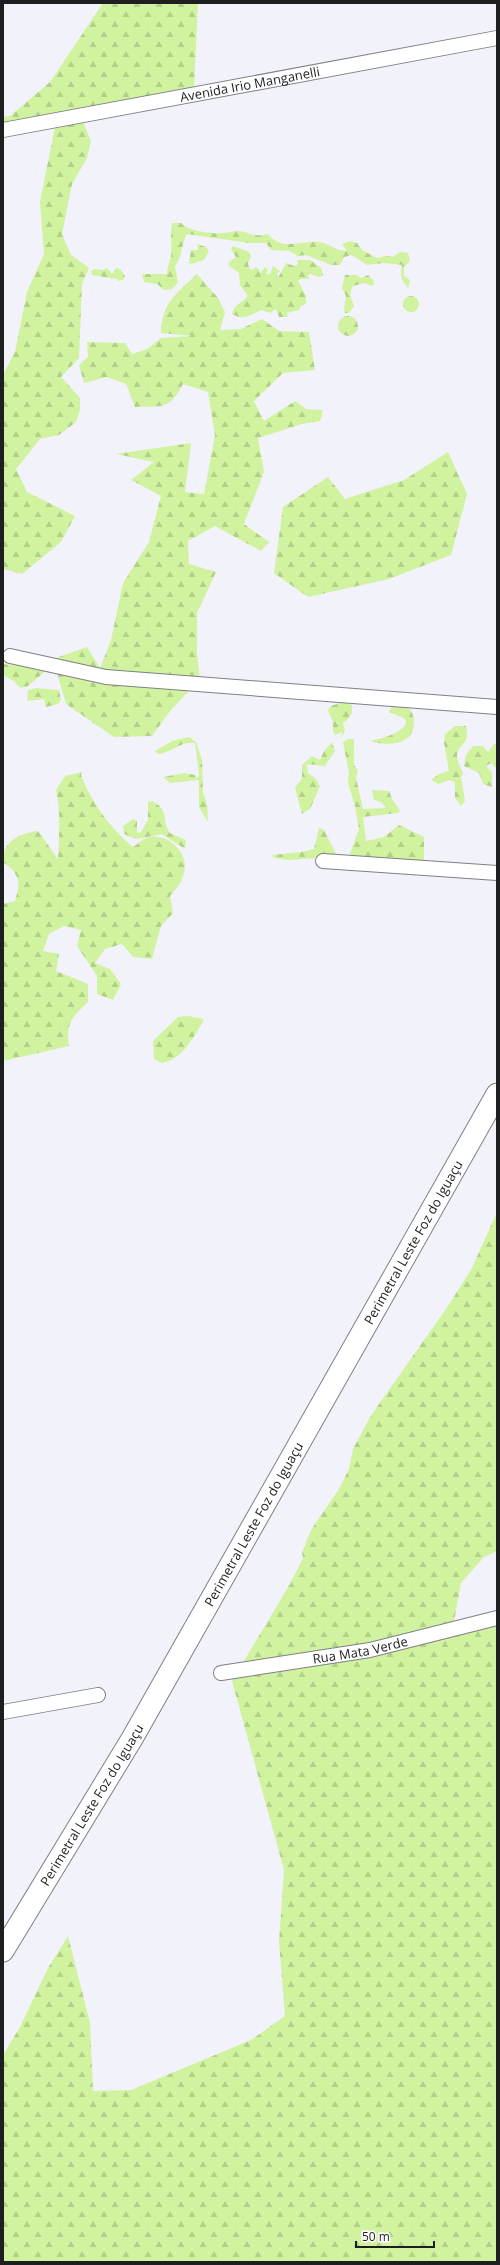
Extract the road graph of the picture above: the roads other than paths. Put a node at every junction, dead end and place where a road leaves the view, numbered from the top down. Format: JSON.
{"nodes":[{"id":1,"x":497,"y":38,"type":"edge"},
{"id":2,"x":3,"y":130,"type":"edge"},
{"id":3,"x":10,"y":656,"type":"dead end"},
{"id":4,"x":497,"y":707,"type":"edge"},
{"id":5,"x":323,"y":861,"type":"dead end"},
{"id":6,"x":497,"y":873,"type":"edge"},
{"id":7,"x":497,"y":1094,"type":"edge"},
{"id":8,"x":497,"y":1618,"type":"edge"},
{"id":9,"x":221,"y":1673,"type":"dead end"},
{"id":10,"x":98,"y":1695,"type":"dead end"},
{"id":11,"x":3,"y":1712,"type":"edge"},
{"id":12,"x":3,"y":1951,"type":"edge"}],
"edges":[{"from":1,"to":2,"type":"street","name":"Avenida Irio Manganelli"},
{"from":3,"to":4,"type":"street"},
{"from":5,"to":6,"type":"street"},
{"from":7,"to":12,"type":"highway","name":"Perimetral Leste Foz do Iguaçu"},
{"from":8,"to":9,"type":"street","name":"Rua Mata Verde"},
{"from":10,"to":11,"type":"street"}]}
